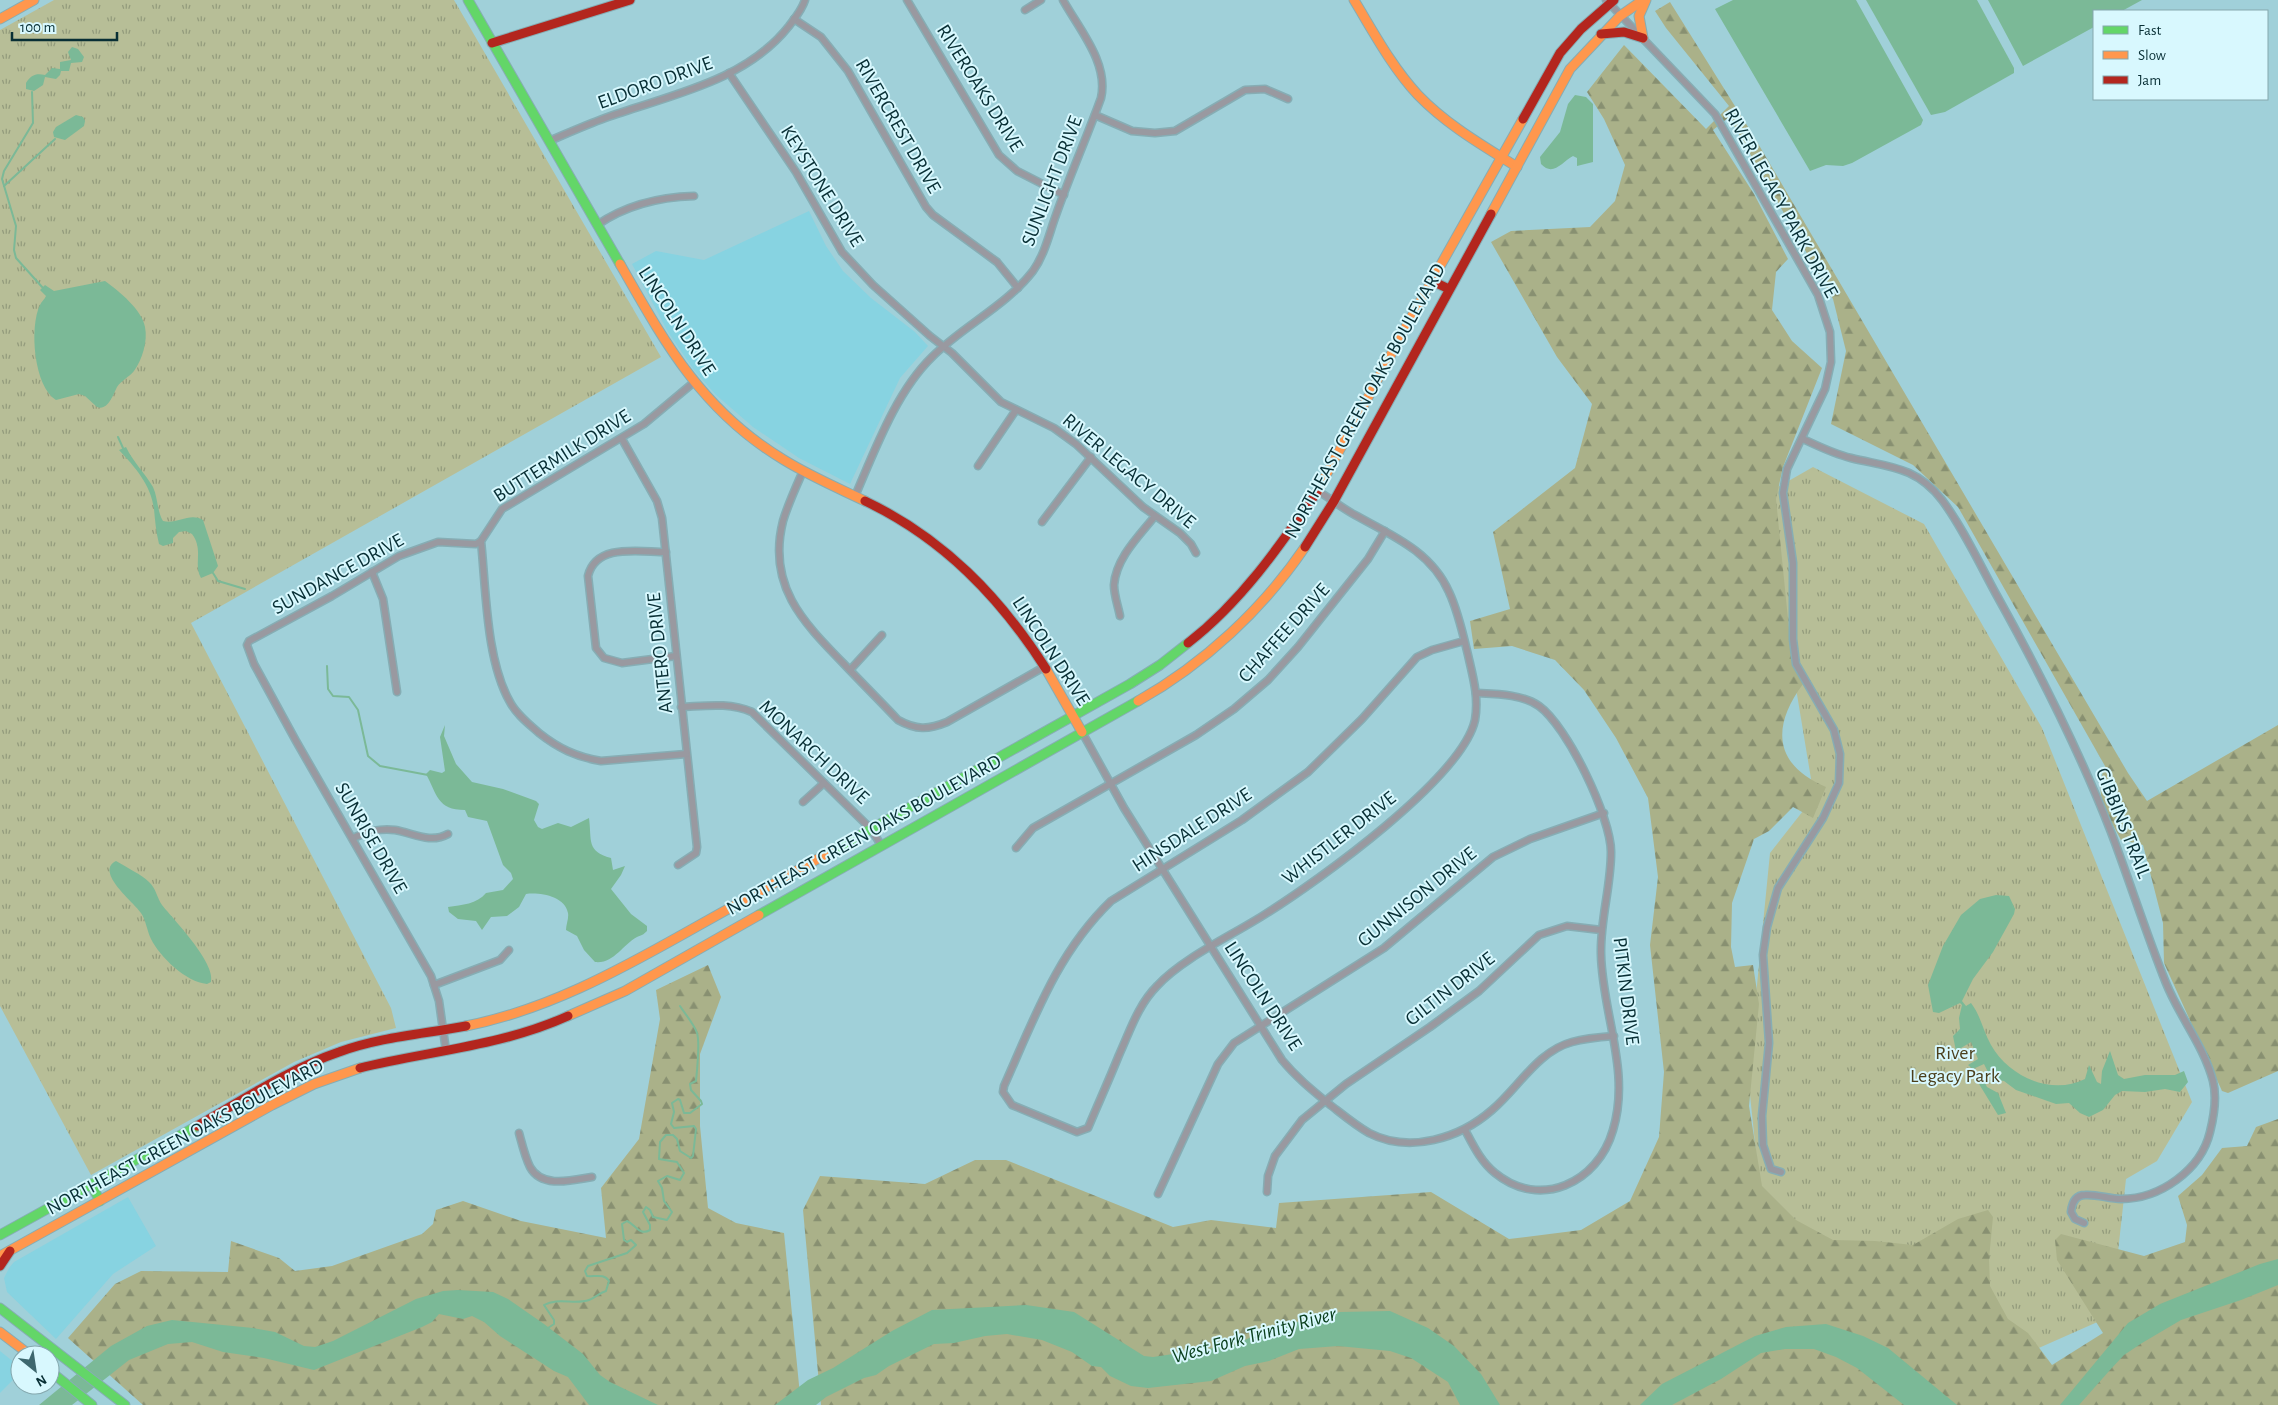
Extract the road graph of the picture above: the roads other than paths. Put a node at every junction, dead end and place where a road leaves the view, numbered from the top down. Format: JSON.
{"nodes":[{"id":1,"x":34,"y":0,"type":"edge"},
{"id":2,"x":468,"y":0,"type":"edge"},
{"id":3,"x":630,"y":0,"type":"edge"},
{"id":4,"x":805,"y":0,"type":"edge"},
{"id":5,"x":907,"y":0,"type":"edge"},
{"id":6,"x":1042,"y":0,"type":"edge"},
{"id":7,"x":1062,"y":0,"type":"edge"},
{"id":8,"x":1354,"y":0,"type":"edge"},
{"id":9,"x":1645,"y":0,"type":"edge"},
{"id":10,"x":1610,"y":1,"type":"edge"},
{"id":11,"x":1025,"y":10,"type":"dead end"},
{"id":12,"x":1,"y":15,"type":"edge"},
{"id":13,"x":1620,"y":16,"type":"junction"},
{"id":14,"x":794,"y":19,"type":"junction"},
{"id":15,"x":1601,"y":34,"type":"junction"},
{"id":16,"x":1643,"y":38,"type":"junction"},
{"id":17,"x":492,"y":43,"type":"junction"},
{"id":18,"x":729,"y":73,"type":"junction"},
{"id":19,"x":1288,"y":99,"type":"dead end"},
{"id":20,"x":1095,"y":115,"type":"junction"},
{"id":21,"x":549,"y":141,"type":"junction"},
{"id":22,"x":1502,"y":157,"type":"junction"},
{"id":23,"x":1517,"y":166,"type":"junction"},
{"id":24,"x":1064,"y":194,"type":"junction"},
{"id":25,"x":694,"y":196,"type":"dead end"},
{"id":26,"x":597,"y":225,"type":"junction"},
{"id":27,"x":1432,"y":281,"type":"junction"},
{"id":28,"x":1018,"y":288,"type":"junction"},
{"id":29,"x":1449,"y":289,"type":"junction"},
{"id":30,"x":943,"y":347,"type":"junction"},
{"id":31,"x":693,"y":383,"type":"junction"},
{"id":32,"x":1016,"y":410,"type":"junction"},
{"id":33,"x":622,"y":438,"type":"junction"},
{"id":34,"x":1802,"y":438,"type":"junction"},
{"id":35,"x":1091,"y":457,"type":"junction"},
{"id":36,"x":978,"y":466,"type":"dead end"},
{"id":37,"x":803,"y":471,"type":"junction"},
{"id":38,"x":1318,"y":491,"type":"junction"},
{"id":39,"x":855,"y":496,"type":"junction"},
{"id":40,"x":1334,"y":501,"type":"junction"},
{"id":41,"x":1155,"y":516,"type":"junction"},
{"id":42,"x":1042,"y":522,"type":"dead end"},
{"id":43,"x":1385,"y":531,"type":"junction"},
{"id":44,"x":481,"y":541,"type":"junction"},
{"id":45,"x":666,"y":552,"type":"junction"},
{"id":46,"x":1196,"y":553,"type":"dead end"},
{"id":47,"x":372,"y":572,"type":"junction"},
{"id":48,"x":1120,"y":616,"type":"dead end"},
{"id":49,"x":882,"y":635,"type":"dead end"},
{"id":50,"x":1464,"y":641,"type":"junction"},
{"id":51,"x":247,"y":647,"type":"joint"},
{"id":52,"x":676,"y":656,"type":"junction"},
{"id":53,"x":1044,"y":666,"type":"junction"},
{"id":54,"x":850,"y":670,"type":"junction"},
{"id":55,"x":397,"y":692,"type":"dead end"},
{"id":56,"x":1476,"y":693,"type":"junction"},
{"id":57,"x":681,"y":707,"type":"junction"},
{"id":58,"x":1073,"y":716,"type":"junction"},
{"id":59,"x":1082,"y":732,"type":"junction"},
{"id":60,"x":686,"y":754,"type":"junction"},
{"id":61,"x":824,"y":782,"type":"junction"},
{"id":62,"x":1110,"y":784,"type":"junction"},
{"id":63,"x":803,"y":802,"type":"dead end"},
{"id":64,"x":1604,"y":813,"type":"junction"},
{"id":65,"x":871,"y":829,"type":"junction"},
{"id":66,"x":448,"y":834,"type":"dead end"},
{"id":67,"x":353,"y":838,"type":"junction"},
{"id":68,"x":881,"y":845,"type":"junction"},
{"id":69,"x":1016,"y":848,"type":"dead end"},
{"id":70,"x":678,"y":864,"type":"dead end"},
{"id":71,"x":1162,"y":870,"type":"junction"},
{"id":72,"x":1601,"y":930,"type":"junction"},
{"id":73,"x":1211,"y":948,"type":"junction"},
{"id":74,"x":509,"y":950,"type":"dead end"},
{"id":75,"x":434,"y":985,"type":"junction"},
{"id":76,"x":1260,"y":1027,"type":"junction"},
{"id":77,"x":444,"y":1030,"type":"junction"},
{"id":78,"x":1614,"y":1036,"type":"junction"},
{"id":79,"x":446,"y":1052,"type":"junction"},
{"id":80,"x":1007,"y":1100,"type":"joint"},
{"id":81,"x":1325,"y":1100,"type":"junction"},
{"id":82,"x":1465,"y":1130,"type":"junction"},
{"id":83,"x":519,"y":1133,"type":"dead end"},
{"id":84,"x":1781,"y":1172,"type":"dead end"},
{"id":85,"x":592,"y":1176,"type":"dead end"},
{"id":86,"x":91,"y":1184,"type":"junction"},
{"id":87,"x":1267,"y":1192,"type":"dead end"},
{"id":88,"x":1158,"y":1194,"type":"dead end"},
{"id":89,"x":100,"y":1201,"type":"junction"},
{"id":90,"x":2084,"y":1223,"type":"dead end"},
{"id":91,"x":0,"y":1235,"type":"edge"},
{"id":92,"x":10,"y":1250,"type":"junction"},
{"id":93,"x":0,"y":1256,"type":"edge"},
{"id":94,"x":0,"y":1266,"type":"edge"},
{"id":95,"x":0,"y":1308,"type":"edge"},
{"id":96,"x":0,"y":1332,"type":"edge"},
{"id":97,"x":17,"y":1345,"type":"edge"},
{"id":98,"x":60,"y":1379,"type":"edge"},
{"id":99,"x":92,"y":1405,"type":"edge"},
{"id":100,"x":125,"y":1405,"type":"edge"}],
"edges":[{"from":1,"to":12,"type":"main road"},
{"from":2,"to":17,"type":"main road","name":"LINCOLN DRIVE"},
{"from":3,"to":17,"type":"main road"},
{"from":4,"to":14,"type":"street","name":"ELDORO DRIVE"},
{"from":5,"to":24,"type":"street","name":"RIVEROAKS DRIVE"},
{"from":6,"to":11,"type":"street"},
{"from":7,"to":20,"type":"street","name":"SUNLIGHT DRIVE"},
{"from":8,"to":22,"type":"main road"},
{"from":9,"to":13,"type":"main road","name":"NORTHEAST GREEN OAKS BOULEVARD"},
{"from":9,"to":16,"type":"main road"},
{"from":10,"to":13,"type":"street","name":"RIVER LEGACY PARK DRIVE"},
{"from":10,"to":22,"type":"main road","name":"NORTHEAST GREEN OAKS BOULEVARD"},
{"from":13,"to":15,"type":"main road","name":"NORTHEAST GREEN OAKS BOULEVARD"},
{"from":13,"to":16,"type":"street","name":"RIVER LEGACY PARK DRIVE"},
{"from":14,"to":18,"type":"street","name":"ELDORO DRIVE"},
{"from":14,"to":28,"type":"street","name":"RIVERCREST DRIVE"},
{"from":15,"to":16,"type":"main road"},
{"from":15,"to":23,"type":"main road","name":"NORTHEAST GREEN OAKS BOULEVARD"},
{"from":16,"to":34,"type":"street","name":"RIVER LEGACY PARK DRIVE"},
{"from":17,"to":21,"type":"main road","name":"LINCOLN DRIVE"},
{"from":18,"to":21,"type":"street","name":"ELDORO DRIVE"},
{"from":18,"to":30,"type":"street","name":"KEYSTONE DRIVE"},
{"from":19,"to":20,"type":"street"},
{"from":20,"to":24,"type":"street","name":"SUNLIGHT DRIVE"},
{"from":21,"to":26,"type":"main road","name":"LINCOLN DRIVE"},
{"from":22,"to":23,"type":"main road"},
{"from":22,"to":27,"type":"main road","name":"NORTHEAST GREEN OAKS BOULEVARD"},
{"from":23,"to":29,"type":"main road","name":"NORTHEAST GREEN OAKS BOULEVARD"},
{"from":24,"to":28,"type":"street","name":"SUNLIGHT DRIVE"},
{"from":25,"to":26,"type":"street"},
{"from":26,"to":31,"type":"main road","name":"LINCOLN DRIVE"},
{"from":27,"to":29,"type":"main road"},
{"from":27,"to":38,"type":"main road","name":"NORTHEAST GREEN OAKS BOULEVARD"},
{"from":28,"to":30,"type":"street","name":"SUNLIGHT DRIVE"},
{"from":29,"to":40,"type":"main road","name":"NORTHEAST GREEN OAKS BOULEVARD"},
{"from":30,"to":32,"type":"street","name":"RIVER LEGACY DRIVE"},
{"from":30,"to":39,"type":"street","name":"SUNLIGHT DRIVE"},
{"from":31,"to":33,"type":"street","name":"BUTTERMILK DRIVE"},
{"from":31,"to":37,"type":"main road","name":"LINCOLN DRIVE"},
{"from":32,"to":35,"type":"street","name":"RIVER LEGACY DRIVE"},
{"from":32,"to":36,"type":"street"},
{"from":33,"to":44,"type":"street","name":"BUTTERMILK DRIVE"},
{"from":33,"to":45,"type":"street","name":"ANTERO DRIVE"},
{"from":34,"to":84,"type":"street","name":"RIVER LEGACY PARK DRIVE"},
{"from":34,"to":90,"type":"street","name":"GIBBINS TRAIL"},
{"from":35,"to":41,"type":"street","name":"RIVER LEGACY DRIVE"},
{"from":35,"to":42,"type":"street"},
{"from":37,"to":39,"type":"main road","name":"LINCOLN DRIVE"},
{"from":37,"to":54,"type":"street"},
{"from":38,"to":40,"type":"street","name":"WHISTLER DRIVE"},
{"from":38,"to":58,"type":"main road","name":"NORTHEAST GREEN OAKS BOULEVARD"},
{"from":39,"to":53,"type":"main road","name":"LINCOLN DRIVE"},
{"from":40,"to":43,"type":"street","name":"WHISTLER DRIVE"},
{"from":40,"to":59,"type":"main road","name":"NORTHEAST GREEN OAKS BOULEVARD"},
{"from":41,"to":46,"type":"street","name":"RIVER LEGACY DRIVE"},
{"from":41,"to":48,"type":"street"},
{"from":43,"to":50,"type":"street","name":"WHISTLER DRIVE"},
{"from":43,"to":62,"type":"street","name":"CHAFFEE DRIVE"},
{"from":44,"to":47,"type":"street","name":"SUNDANCE DRIVE"},
{"from":44,"to":60,"type":"street"},
{"from":45,"to":52,"type":"street","name":"ANTERO DRIVE"},
{"from":45,"to":52,"type":"street"},
{"from":47,"to":51,"type":"street","name":"SUNDANCE DRIVE"},
{"from":47,"to":55,"type":"street"},
{"from":49,"to":54,"type":"street"},
{"from":50,"to":56,"type":"street","name":"WHISTLER DRIVE"},
{"from":50,"to":71,"type":"street","name":"HINSDALE DRIVE"},
{"from":51,"to":67,"type":"street","name":"SUNRISE DRIVE"},
{"from":52,"to":57,"type":"street","name":"ANTERO DRIVE"},
{"from":53,"to":54,"type":"street"},
{"from":53,"to":58,"type":"main road","name":"LINCOLN DRIVE"},
{"from":56,"to":64,"type":"street","name":"PITKIN DRIVE"},
{"from":56,"to":73,"type":"street","name":"WHISTLER DRIVE"},
{"from":57,"to":60,"type":"street","name":"ANTERO DRIVE"},
{"from":57,"to":61,"type":"street","name":"MONARCH DRIVE"},
{"from":58,"to":59,"type":"main road","name":"LINCOLN DRIVE"},
{"from":58,"to":65,"type":"main road","name":"NORTHEAST GREEN OAKS BOULEVARD"},
{"from":59,"to":62,"type":"street","name":"LINCOLN DRIVE"},
{"from":59,"to":68,"type":"main road","name":"NORTHEAST GREEN OAKS BOULEVARD"},
{"from":60,"to":70,"type":"street","name":"ANTERO DRIVE"},
{"from":61,"to":63,"type":"street"},
{"from":61,"to":65,"type":"street","name":"MONARCH DRIVE"},
{"from":62,"to":69,"type":"street","name":"CHAFFEE DRIVE"},
{"from":62,"to":71,"type":"street","name":"LINCOLN DRIVE"},
{"from":64,"to":72,"type":"street","name":"PITKIN DRIVE"},
{"from":64,"to":76,"type":"street","name":"GUNNISON DRIVE"},
{"from":65,"to":68,"type":"street","name":"MONARCH DRIVE"},
{"from":65,"to":77,"type":"main road","name":"NORTHEAST GREEN OAKS BOULEVARD"},
{"from":66,"to":67,"type":"street"},
{"from":67,"to":75,"type":"street","name":"SUNRISE DRIVE"},
{"from":68,"to":79,"type":"main road","name":"NORTHEAST GREEN OAKS BOULEVARD"},
{"from":71,"to":73,"type":"street","name":"LINCOLN DRIVE"},
{"from":71,"to":80,"type":"street","name":"HINSDALE DRIVE"},
{"from":72,"to":78,"type":"street","name":"PITKIN DRIVE"},
{"from":72,"to":81,"type":"street","name":"GILTIN DRIVE"},
{"from":73,"to":76,"type":"street","name":"LINCOLN DRIVE"},
{"from":73,"to":80,"type":"street","name":"WHISTLER DRIVE"},
{"from":74,"to":75,"type":"street"},
{"from":75,"to":77,"type":"street","name":"SUNRISE DRIVE"},
{"from":76,"to":81,"type":"street","name":"LINCOLN DRIVE"},
{"from":76,"to":88,"type":"street","name":"GUNNISON DRIVE"},
{"from":77,"to":79,"type":"street","name":"SUNRISE DRIVE"},
{"from":77,"to":86,"type":"main road","name":"NORTHEAST GREEN OAKS BOULEVARD"},
{"from":78,"to":82,"type":"street","name":"LINCOLN DRIVE"},
{"from":78,"to":82,"type":"street","name":"PITKIN DRIVE"},
{"from":79,"to":89,"type":"main road","name":"NORTHEAST GREEN OAKS BOULEVARD"},
{"from":81,"to":82,"type":"street","name":"LINCOLN DRIVE"},
{"from":81,"to":87,"type":"street","name":"GILTIN DRIVE"},
{"from":83,"to":85,"type":"street"},
{"from":86,"to":89,"type":"main road"},
{"from":86,"to":91,"type":"main road","name":"NORTHEAST GREEN OAKS BOULEVARD"},
{"from":89,"to":92,"type":"main road","name":"NORTHEAST GREEN OAKS BOULEVARD"},
{"from":92,"to":93,"type":"main road","name":"NORTHEAST GREEN OAKS BOULEVARD"},
{"from":92,"to":94,"type":"main road"},
{"from":95,"to":100,"type":"main road"},
{"from":96,"to":97,"type":"main road"},
{"from":98,"to":99,"type":"main road"}]}
